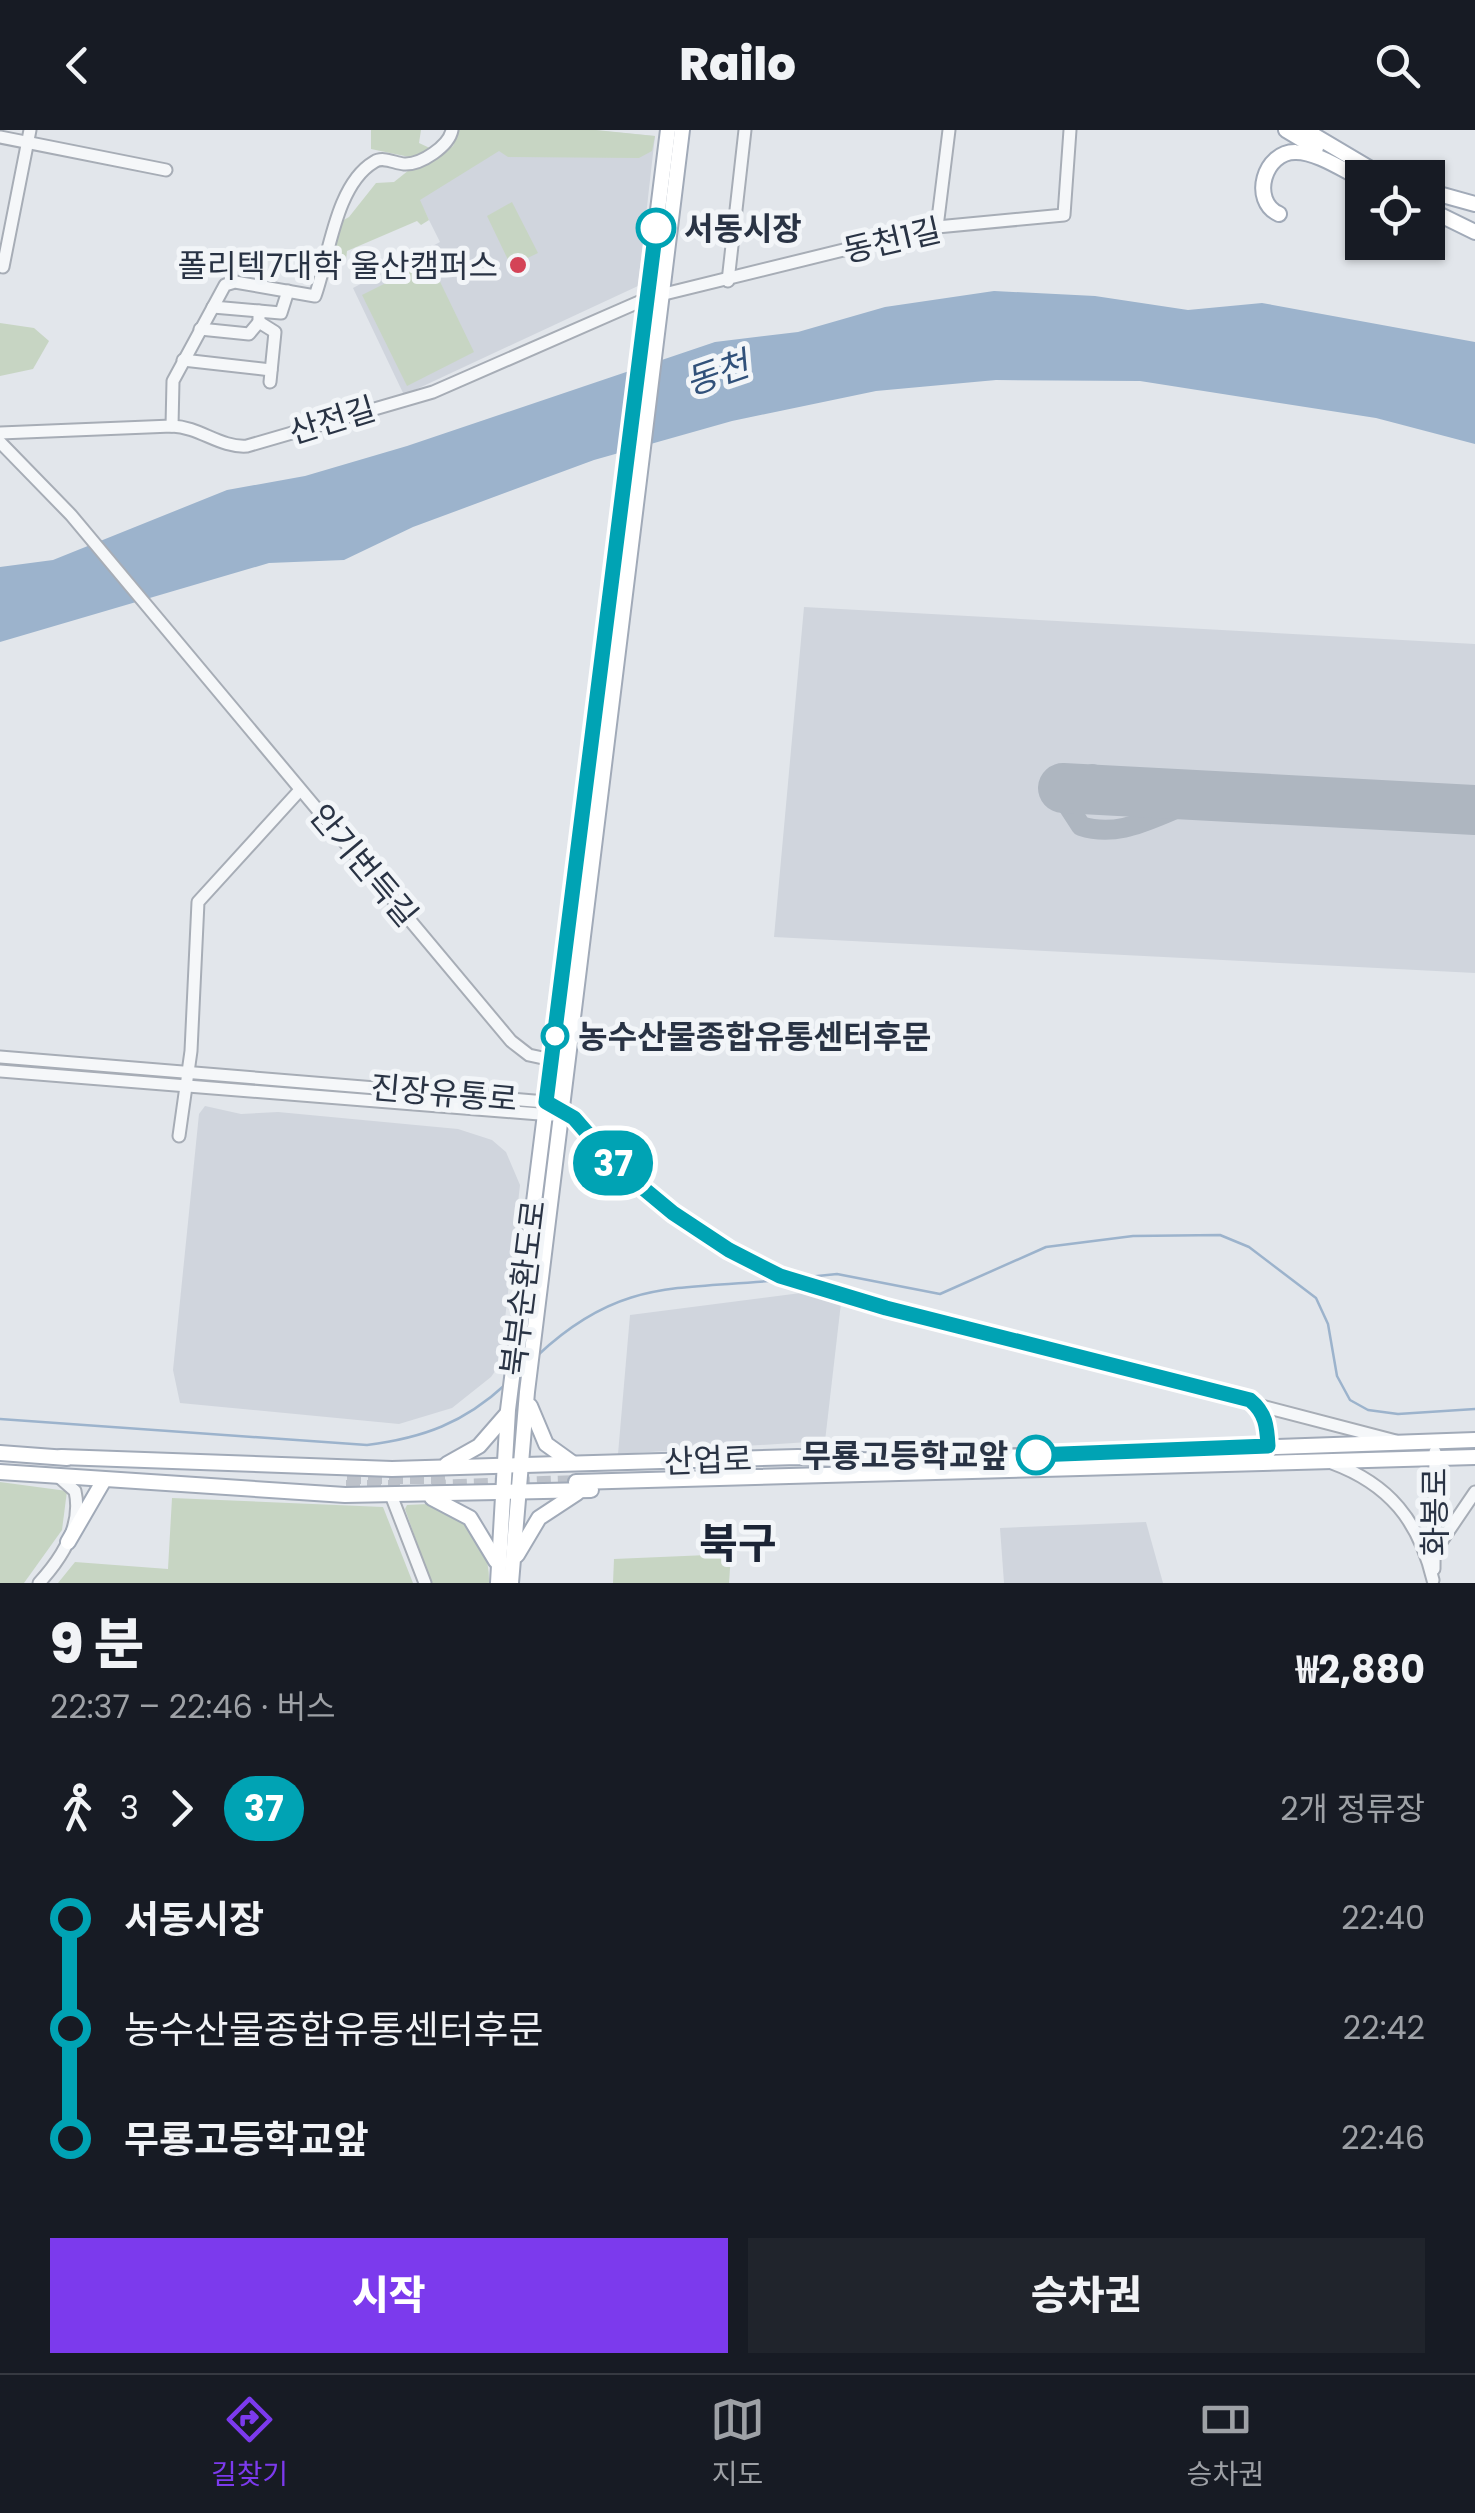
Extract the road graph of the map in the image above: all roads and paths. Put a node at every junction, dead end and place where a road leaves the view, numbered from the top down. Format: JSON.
{"nodes":[{"id":1,"x":452,"y":130,"type":"edge"},
{"id":2,"x":668,"y":130,"type":"edge"},
{"id":3,"x":682,"y":130,"type":"edge"},
{"id":4,"x":745,"y":130,"type":"edge"},
{"id":5,"x":949,"y":130,"type":"edge"},
{"id":6,"x":1070,"y":130,"type":"edge"},
{"id":7,"x":1286,"y":130,"type":"edge"},
{"id":8,"x":1305,"y":130,"type":"edge"},
{"id":9,"x":28,"y":136,"type":"edge"},
{"id":10,"x":0,"y":138,"type":"edge"},
{"id":11,"x":1345,"y":160,"type":"edge"},
{"id":12,"x":1351,"y":160,"type":"edge"},
{"id":13,"x":1345,"y":166,"type":"edge"},
{"id":14,"x":166,"y":170,"type":"dead end"},
{"id":15,"x":1445,"y":198,"type":"edge"},
{"id":16,"x":1445,"y":204,"type":"edge"},
{"id":17,"x":1475,"y":204,"type":"edge"},
{"id":18,"x":1279,"y":214,"type":"dead end"},
{"id":19,"x":1445,"y":217,"type":"edge"},
{"id":20,"x":1475,"y":221,"type":"edge"},
{"id":21,"x":938,"y":227,"type":"junction"},
{"id":22,"x":1475,"y":232,"type":"edge"},
{"id":23,"x":3,"y":267,"type":"dead end"},
{"id":24,"x":728,"y":281,"type":"junction"},
{"id":25,"x":288,"y":292,"type":"junction"},
{"id":26,"x":664,"y":294,"type":"junction"},
{"id":27,"x":648,"y":298,"type":"junction"},
{"id":28,"x":213,"y":307,"type":"junction"},
{"id":29,"x":259,"y":316,"type":"junction"},
{"id":30,"x":200,"y":330,"type":"junction"},
{"id":31,"x":184,"y":360,"type":"junction"},
{"id":32,"x":172,"y":426,"type":"junction"},
{"id":33,"x":0,"y":433,"type":"edge"},
{"id":34,"x":0,"y":442,"type":"edge"},
{"id":35,"x":627,"y":523,"type":"junction"},
{"id":36,"x":300,"y":790,"type":"junction"},
{"id":37,"x":0,"y":1057,"type":"edge"},
{"id":38,"x":552,"y":1060,"type":"junction"},
{"id":39,"x":0,"y":1071,"type":"edge"},
{"id":40,"x":188,"y":1072,"type":"junction"},
{"id":41,"x":185,"y":1086,"type":"junction"},
{"id":42,"x":545,"y":1110,"type":"junction"},
{"id":43,"x":561,"y":1112,"type":"junction"},
{"id":44,"x":179,"y":1136,"type":"dead end"},
{"id":45,"x":527,"y":1388,"type":"junction"},
{"id":46,"x":1250,"y":1400,"type":"junction"},
{"id":47,"x":509,"y":1406,"type":"junction"},
{"id":48,"x":1475,"y":1440,"type":"edge"},
{"id":49,"x":1434,"y":1441,"type":"junction"},
{"id":50,"x":1400,"y":1442,"type":"junction"},
{"id":51,"x":1268,"y":1446,"type":"junction"},
{"id":52,"x":0,"y":1453,"type":"edge"},
{"id":53,"x":1475,"y":1456,"type":"edge"},
{"id":54,"x":61,"y":1457,"type":"junction"},
{"id":55,"x":1435,"y":1458,"type":"junction"},
{"id":56,"x":1328,"y":1461,"type":"junction"},
{"id":57,"x":1269,"y":1463,"type":"junction"},
{"id":58,"x":503,"y":1466,"type":"junction"},
{"id":59,"x":520,"y":1466,"type":"junction"},
{"id":60,"x":881,"y":1468,"type":"junction"},
{"id":61,"x":0,"y":1469,"type":"edge"},
{"id":62,"x":430,"y":1469,"type":"junction"},
{"id":63,"x":59,"y":1477,"type":"junction"},
{"id":64,"x":581,"y":1477,"type":"junction"},
{"id":65,"x":104,"y":1480,"type":"junction"},
{"id":66,"x":1475,"y":1492,"type":"edge"},
{"id":67,"x":509,"y":1493,"type":"junction"},
{"id":68,"x":390,"y":1495,"type":"junction"},
{"id":69,"x":417,"y":1495,"type":"junction"},
{"id":70,"x":68,"y":1542,"type":"junction"},
{"id":71,"x":1434,"y":1564,"type":"junction"},
{"id":72,"x":503,"y":1573,"type":"edge"},
{"id":73,"x":1433,"y":1581,"type":"edge"},
{"id":74,"x":39,"y":1583,"type":"edge"},
{"id":75,"x":425,"y":1583,"type":"edge"},
{"id":76,"x":512,"y":1583,"type":"edge"}],
"edges":[{"from":1,"to":25,"type":"street"},
{"from":2,"to":27,"type":"main road","name":"북부순환도로"},
{"from":3,"to":26,"type":"main road","name":"북부순환도로"},
{"from":4,"to":24,"type":"street"},
{"from":5,"to":21,"type":"street"},
{"from":6,"to":21,"type":"street","name":"동천1길"},
{"from":7,"to":11,"type":"main road"},
{"from":8,"to":12,"type":"main road"},
{"from":9,"to":10,"type":"street"},
{"from":9,"to":14,"type":"street"},
{"from":9,"to":23,"type":"street"},
{"from":13,"to":18,"type":"main road"},
{"from":15,"to":17,"type":"main road"},
{"from":16,"to":20,"type":"main road"},
{"from":19,"to":22,"type":"main road"},
{"from":21,"to":24,"type":"street","name":"동천1길"},
{"from":24,"to":26,"type":"street","name":"동천1길"},
{"from":25,"to":28,"type":"street"},
{"from":25,"to":29,"type":"street"},
{"from":26,"to":27,"type":"street","name":"산전길"},
{"from":26,"to":35,"type":"main road","name":"북부순환도로"},
{"from":27,"to":32,"type":"street","name":"산전길"},
{"from":27,"to":35,"type":"main road","name":"북부순환도로"},
{"from":28,"to":29,"type":"street"},
{"from":28,"to":30,"type":"street"},
{"from":29,"to":30,"type":"street"},
{"from":29,"to":31,"type":"street"},
{"from":30,"to":31,"type":"street"},
{"from":31,"to":32,"type":"street"},
{"from":32,"to":33,"type":"street","name":"산전길"},
{"from":34,"to":36,"type":"street","name":"안기번득길"},
{"from":35,"to":38,"type":"main road","name":"북부순환도로"},
{"from":35,"to":43,"type":"main road","name":"북부순환도로"},
{"from":36,"to":38,"type":"street","name":"안기번득길"},
{"from":36,"to":40,"type":"street"},
{"from":37,"to":40,"type":"street","name":"진장유통로"},
{"from":38,"to":42,"type":"main road","name":"북부순환도로"},
{"from":39,"to":41,"type":"street","name":"진장유통로"},
{"from":40,"to":41,"type":"street"},
{"from":40,"to":42,"type":"street","name":"진장유통로"},
{"from":41,"to":42,"type":"street","name":"진장유통로"},
{"from":41,"to":44,"type":"street"},
{"from":42,"to":43,"type":"street","name":"진장유통로"},
{"from":42,"to":47,"type":"main road","name":"북부순환도로"},
{"from":43,"to":45,"type":"main road","name":"북부순환도로"},
{"from":43,"to":46,"type":"street"},
{"from":45,"to":59,"type":"main road","name":"북부순환도로"},
{"from":45,"to":64,"type":"main road"},
{"from":46,"to":50,"type":"street"},
{"from":46,"to":51,"type":"street"},
{"from":47,"to":58,"type":"main road","name":"북부순환도로"},
{"from":47,"to":62,"type":"main road"},
{"from":48,"to":49,"type":"main road","name":"산업로"},
{"from":49,"to":50,"type":"main road","name":"산업로"},
{"from":49,"to":55,"type":"street","name":"화봉로"},
{"from":50,"to":51,"type":"main road","name":"산업로"},
{"from":51,"to":57,"type":"street"},
{"from":51,"to":60,"type":"main road","name":"산업로"},
{"from":52,"to":54,"type":"main road","name":"산업로"},
{"from":53,"to":55,"type":"main road","name":"산업로"},
{"from":54,"to":61,"type":"main road","name":"산업로"},
{"from":54,"to":62,"type":"main road","name":"산업로"},
{"from":55,"to":56,"type":"main road","name":"산업로"},
{"from":55,"to":71,"type":"street","name":"화봉로"},
{"from":56,"to":57,"type":"main road","name":"산업로"},
{"from":56,"to":73,"type":"street"},
{"from":57,"to":60,"type":"main road","name":"산업로"},
{"from":58,"to":59,"type":"main road","name":"산업로"},
{"from":58,"to":62,"type":"main road","name":"산업로"},
{"from":58,"to":67,"type":"main road","name":"북부순환도로"},
{"from":59,"to":64,"type":"main road","name":"산업로"},
{"from":59,"to":67,"type":"main road","name":"북부순환도로"},
{"from":60,"to":64,"type":"main road","name":"산업로"},
{"from":60,"to":64,"type":"main road","name":"산업로"},
{"from":61,"to":63,"type":"main road","name":"산업로"},
{"from":63,"to":65,"type":"main road","name":"산업로"},
{"from":63,"to":70,"type":"street"},
{"from":64,"to":67,"type":"main road","name":"산업로"},
{"from":64,"to":72,"type":"main road"},
{"from":65,"to":68,"type":"main road","name":"산업로"},
{"from":65,"to":70,"type":"main road"},
{"from":66,"to":71,"type":"street"},
{"from":67,"to":69,"type":"main road","name":"산업로"},
{"from":67,"to":72,"type":"main road"},
{"from":68,"to":69,"type":"main road","name":"산업로"},
{"from":68,"to":75,"type":"street"},
{"from":69,"to":72,"type":"main road"},
{"from":70,"to":74,"type":"street"},
{"from":71,"to":73,"type":"street","name":"화봉로"},
{"from":72,"to":76,"type":"main road"}]}
